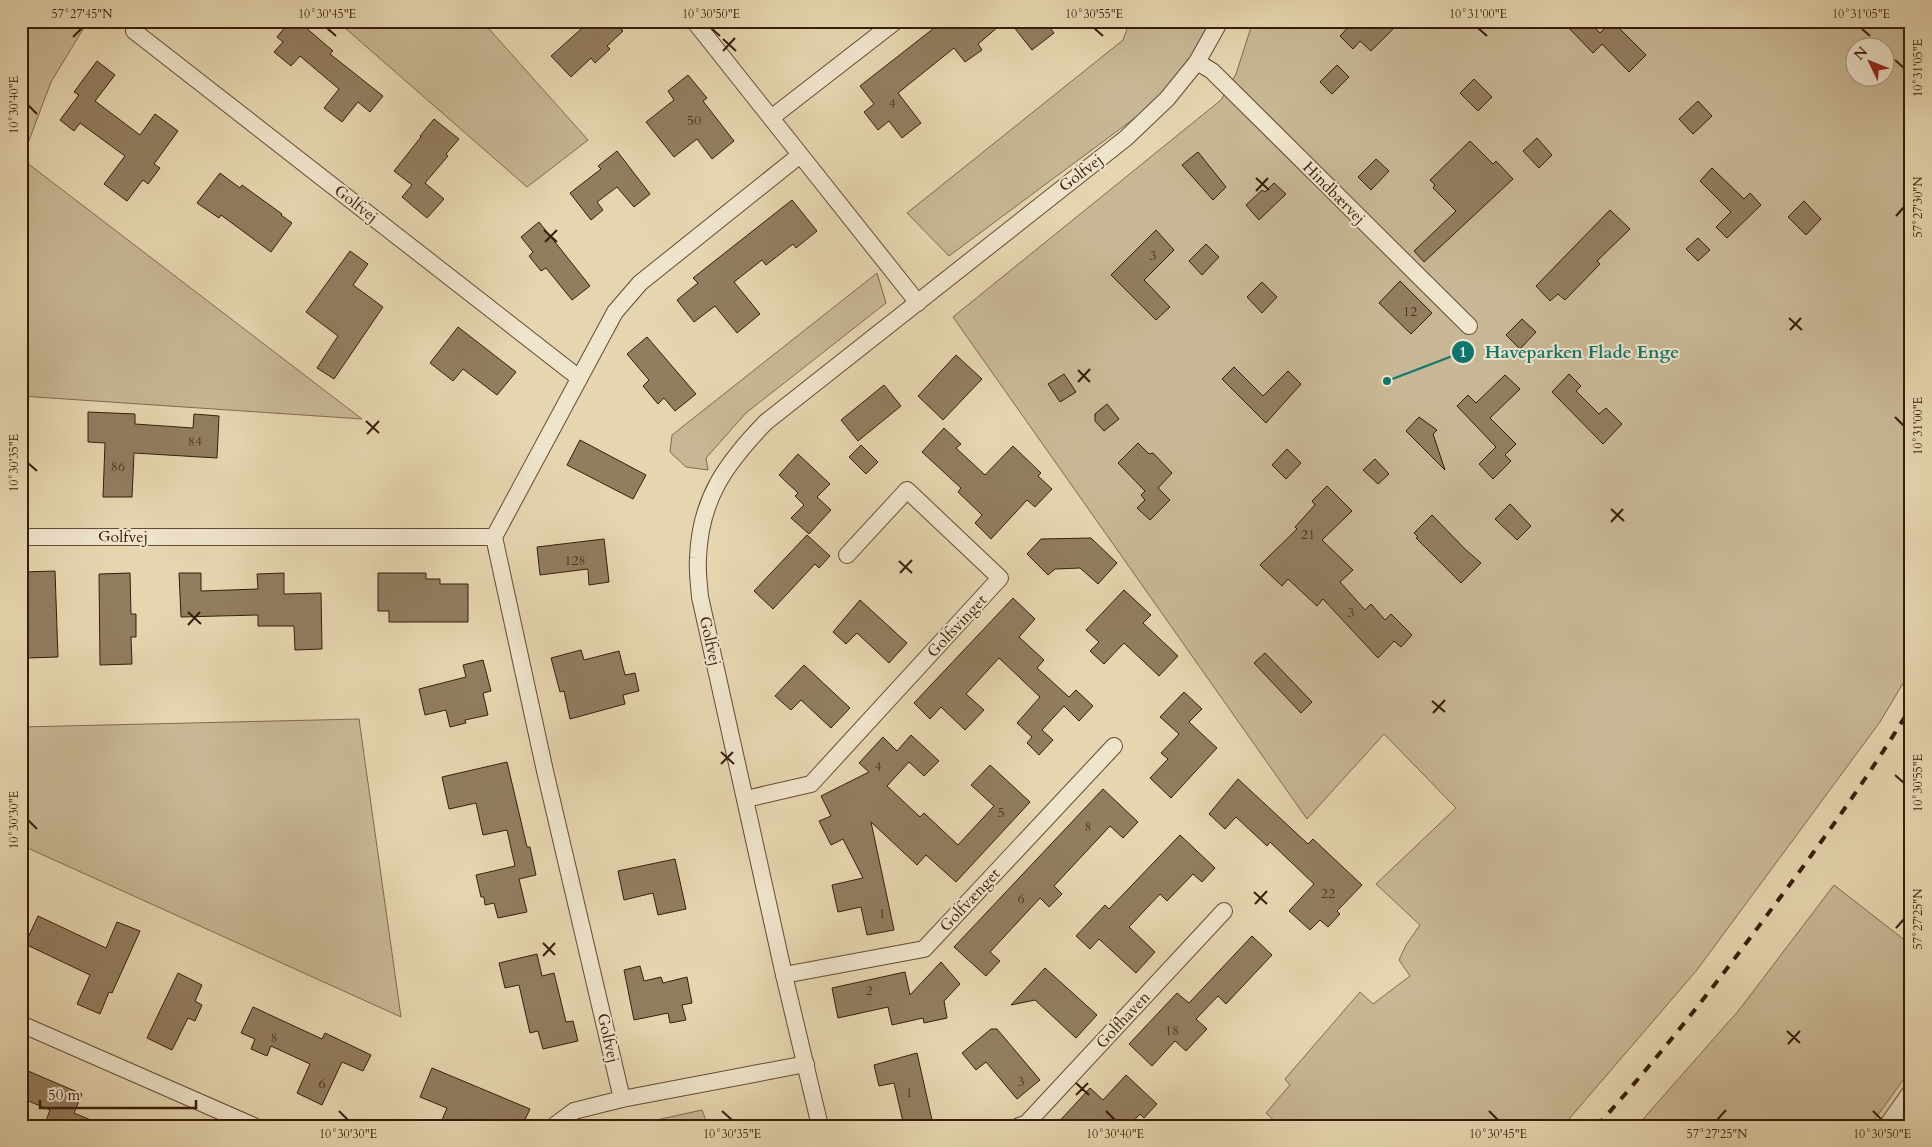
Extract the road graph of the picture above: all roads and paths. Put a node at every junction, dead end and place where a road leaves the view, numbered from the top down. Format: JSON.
{"nodes":[{"id":1,"x":694,"y":21,"type":"edge"},
{"id":2,"x":896,"y":21,"type":"edge"},
{"id":3,"x":1220,"y":21,"type":"edge"},
{"id":4,"x":134,"y":31,"type":"dead end"},
{"id":5,"x":1197,"y":62,"type":"junction"},
{"id":6,"x":771,"y":118,"type":"junction"},
{"id":7,"x":800,"y":155,"type":"junction"},
{"id":8,"x":918,"y":302,"type":"junction"},
{"id":9,"x":1469,"y":326,"type":"dead end"},
{"id":10,"x":579,"y":378,"type":"junction"},
{"id":11,"x":21,"y":537,"type":"edge"},
{"id":12,"x":494,"y":537,"type":"junction"},
{"id":13,"x":847,"y":555,"type":"dead end"},
{"id":14,"x":1114,"y":746,"type":"dead end"},
{"id":15,"x":746,"y":799,"type":"junction"},
{"id":16,"x":1224,"y":911,"type":"dead end"},
{"id":17,"x":784,"y":975,"type":"junction"},
{"id":18,"x":21,"y":1024,"type":"edge"},
{"id":19,"x":806,"y":1064,"type":"junction"},
{"id":20,"x":1911,"y":1095,"type":"edge"},
{"id":21,"x":622,"y":1099,"type":"junction"},
{"id":22,"x":254,"y":1126,"type":"edge"},
{"id":23,"x":554,"y":1126,"type":"edge"},
{"id":24,"x":820,"y":1126,"type":"edge"},
{"id":25,"x":1019,"y":1126,"type":"edge"},
{"id":26,"x":1889,"y":1126,"type":"edge"}],
"edges":[{"from":1,"to":6,"type":"street"},
{"from":2,"to":6,"type":"street"},
{"from":3,"to":5,"type":"street","name":"Golfvej"},
{"from":4,"to":10,"type":"street","name":"Golfvej"},
{"from":5,"to":8,"type":"street","name":"Golfvej"},
{"from":5,"to":9,"type":"street","name":"Hindbærvej"},
{"from":6,"to":7,"type":"street"},
{"from":7,"to":8,"type":"street"},
{"from":7,"to":10,"type":"street"},
{"from":8,"to":15,"type":"street","name":"Golfvej"},
{"from":10,"to":12,"type":"street"},
{"from":11,"to":12,"type":"street","name":"Golfvej"},
{"from":12,"to":21,"type":"street","name":"Golfvej"},
{"from":13,"to":15,"type":"street","name":"Golfsvinget"},
{"from":14,"to":17,"type":"street","name":"Golfvænget"},
{"from":15,"to":17,"type":"street","name":"Golfvej"},
{"from":16,"to":25,"type":"street","name":"Golfhaven"},
{"from":17,"to":19,"type":"street","name":"Golfvej"},
{"from":18,"to":22,"type":"street"},
{"from":19,"to":21,"type":"street"},
{"from":19,"to":24,"type":"street","name":"Golfvej"},
{"from":20,"to":26,"type":"street"},
{"from":21,"to":23,"type":"street"}]}
